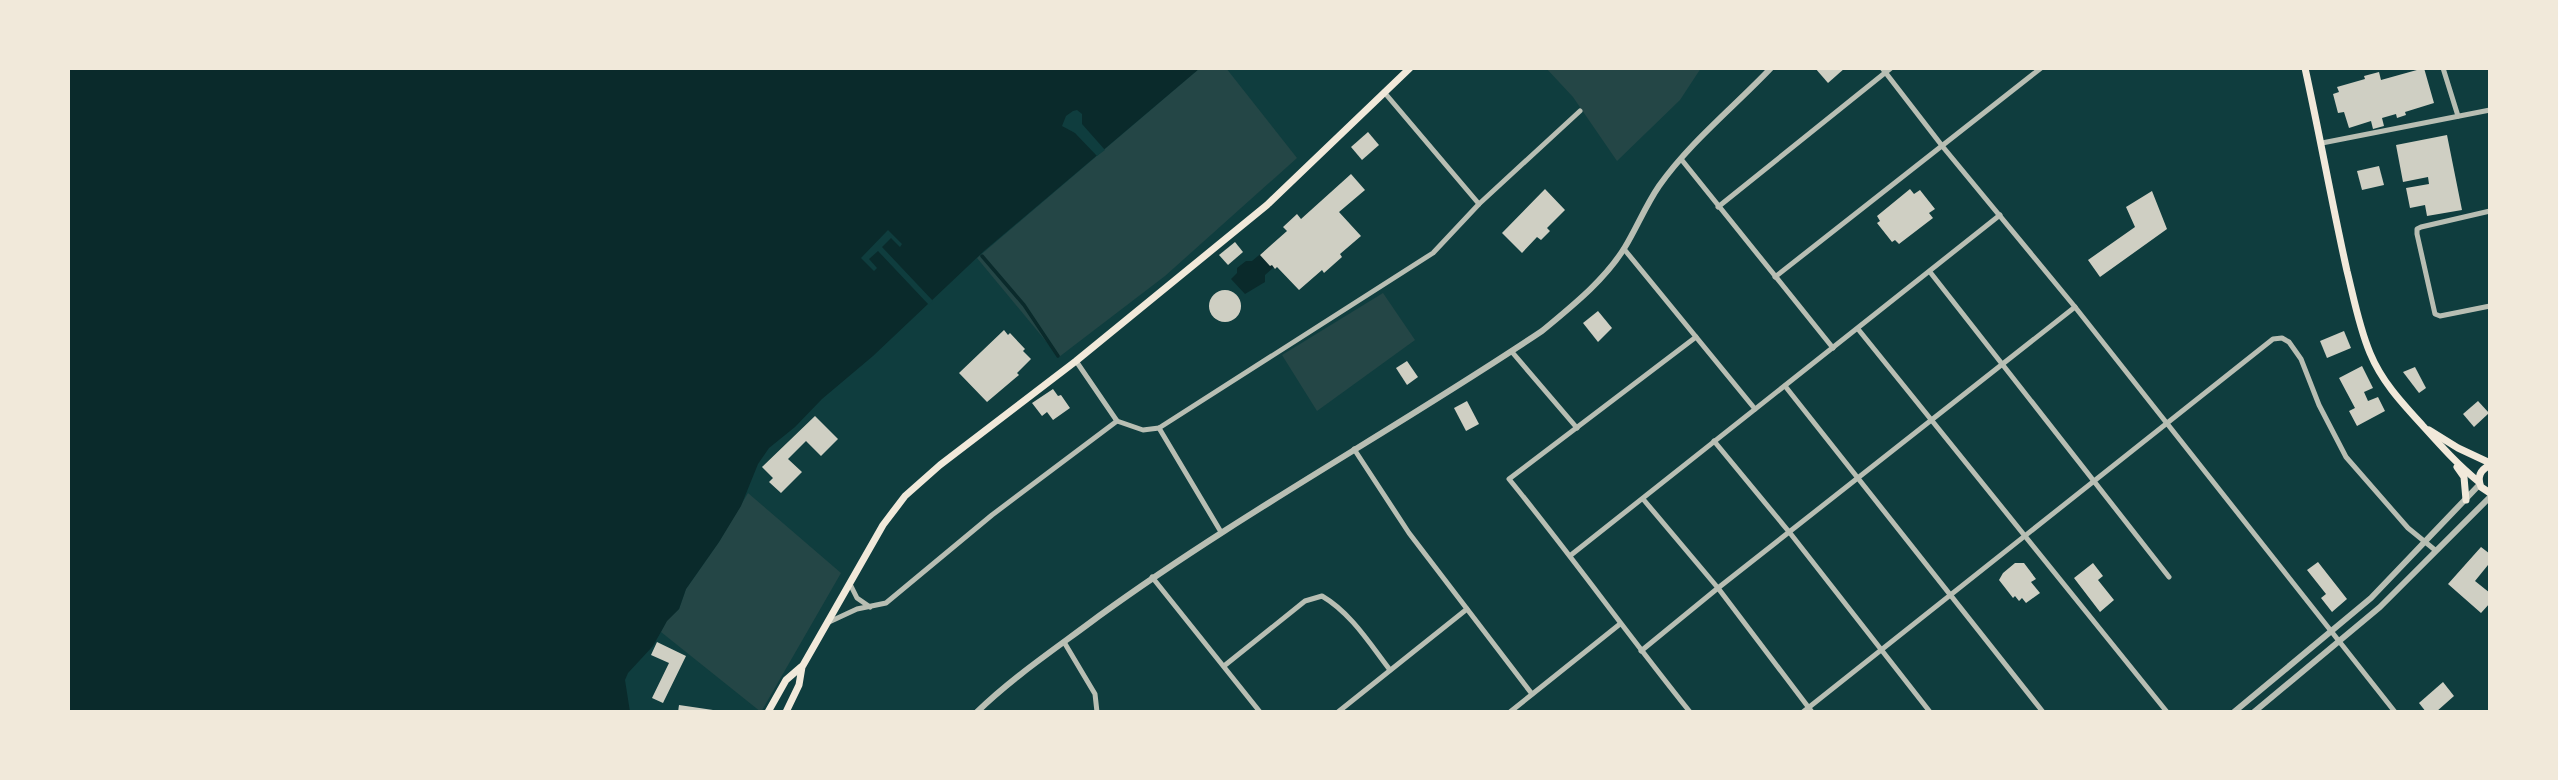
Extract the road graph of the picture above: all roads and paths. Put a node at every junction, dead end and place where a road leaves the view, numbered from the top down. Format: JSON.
{"nodes":[{"id":1,"x":1410,"y":68,"type":"edge"},
{"id":2,"x":1770,"y":68,"type":"edge"},
{"id":3,"x":2041,"y":68,"type":"edge"},
{"id":4,"x":2305,"y":68,"type":"edge"},
{"id":5,"x":2443,"y":68,"type":"edge"},
{"id":6,"x":1886,"y":70,"type":"edge"},
{"id":7,"x":1384,"y":92,"type":"junction"},
{"id":8,"x":2490,"y":110,"type":"edge"},
{"id":9,"x":1580,"y":111,"type":"dead end"},
{"id":10,"x":2458,"y":116,"type":"junction"},
{"id":11,"x":2322,"y":143,"type":"junction"},
{"id":12,"x":1942,"y":147,"type":"junction"},
{"id":13,"x":1681,"y":159,"type":"junction"},
{"id":14,"x":1479,"y":204,"type":"junction"},
{"id":15,"x":1718,"y":207,"type":"junction"},
{"id":16,"x":2490,"y":211,"type":"edge"},
{"id":17,"x":2000,"y":215,"type":"junction"},
{"id":18,"x":1624,"y":249,"type":"junction"},
{"id":19,"x":1930,"y":271,"type":"junction"},
{"id":20,"x":1775,"y":277,"type":"junction"},
{"id":21,"x":2490,"y":306,"type":"edge"},
{"id":22,"x":2075,"y":307,"type":"junction"},
{"id":23,"x":1857,"y":329,"type":"junction"},
{"id":24,"x":1696,"y":337,"type":"junction"},
{"id":25,"x":1833,"y":348,"type":"junction"},
{"id":26,"x":1511,"y":352,"type":"junction"},
{"id":27,"x":1076,"y":361,"type":"junction"},
{"id":28,"x":2003,"y":364,"type":"junction"},
{"id":29,"x":1785,"y":386,"type":"junction"},
{"id":30,"x":1755,"y":409,"type":"junction"},
{"id":31,"x":1117,"y":421,"type":"junction"},
{"id":32,"x":1931,"y":421,"type":"junction"},
{"id":33,"x":2166,"y":422,"type":"junction"},
{"id":34,"x":2423,"y":426,"type":"junction"},
{"id":35,"x":1158,"y":428,"type":"junction"},
{"id":36,"x":1577,"y":428,"type":"junction"},
{"id":37,"x":1714,"y":441,"type":"junction"},
{"id":38,"x":1354,"y":449,"type":"junction"},
{"id":39,"x":2451,"y":457,"type":"junction"},
{"id":40,"x":2490,"y":464,"type":"edge"},
{"id":41,"x":1859,"y":479,"type":"junction"},
{"id":42,"x":2093,"y":480,"type":"junction"},
{"id":43,"x":2480,"y":483,"type":"junction"},
{"id":44,"x":2490,"y":495,"type":"edge"},
{"id":45,"x":1643,"y":499,"type":"junction"},
{"id":46,"x":2466,"y":500,"type":"junction"},
{"id":47,"x":1221,"y":532,"type":"junction"},
{"id":48,"x":1790,"y":533,"type":"junction"},
{"id":49,"x":2024,"y":535,"type":"junction"},
{"id":50,"x":2425,"y":542,"type":"junction"},
{"id":51,"x":2435,"y":550,"type":"junction"},
{"id":52,"x":1571,"y":555,"type":"junction"},
{"id":53,"x":1152,"y":577,"type":"junction"},
{"id":54,"x":2169,"y":577,"type":"dead end"},
{"id":55,"x":850,"y":584,"type":"junction"},
{"id":56,"x":1718,"y":588,"type":"junction"},
{"id":57,"x":1950,"y":594,"type":"junction"},
{"id":58,"x":870,"y":607,"type":"junction"},
{"id":59,"x":1467,"y":608,"type":"junction"},
{"id":60,"x":827,"y":623,"type":"junction"},
{"id":61,"x":1620,"y":624,"type":"junction"},
{"id":62,"x":2331,"y":633,"type":"junction"},
{"id":63,"x":1064,"y":642,"type":"junction"},
{"id":64,"x":2339,"y":642,"type":"junction"},
{"id":65,"x":1880,"y":650,"type":"junction"},
{"id":66,"x":1641,"y":651,"type":"junction"},
{"id":67,"x":1224,"y":666,"type":"junction"},
{"id":68,"x":802,"y":667,"type":"junction"},
{"id":69,"x":1390,"y":670,"type":"junction"},
{"id":70,"x":1532,"y":694,"type":"junction"},
{"id":71,"x":1808,"y":710,"type":"edge"},
{"id":72,"x":1341,"y":711,"type":"edge"},
{"id":73,"x":1689,"y":711,"type":"edge"},
{"id":74,"x":768,"y":712,"type":"edge"},
{"id":75,"x":786,"y":712,"type":"edge"},
{"id":76,"x":977,"y":712,"type":"edge"},
{"id":77,"x":1097,"y":712,"type":"edge"},
{"id":78,"x":1260,"y":712,"type":"edge"},
{"id":79,"x":1510,"y":712,"type":"edge"},
{"id":80,"x":1930,"y":712,"type":"edge"},
{"id":81,"x":2043,"y":712,"type":"edge"},
{"id":82,"x":2167,"y":712,"type":"edge"},
{"id":83,"x":2234,"y":712,"type":"edge"},
{"id":84,"x":2254,"y":712,"type":"edge"},
{"id":85,"x":2395,"y":712,"type":"edge"}],
"edges":[{"from":1,"to":7,"type":"main road"},
{"from":2,"to":13,"type":"street"},
{"from":3,"to":12,"type":"street"},
{"from":4,"to":11,"type":"main road"},
{"from":5,"to":10,"type":"street"},
{"from":6,"to":12,"type":"street"},
{"from":6,"to":15,"type":"street"},
{"from":7,"to":14,"type":"street"},
{"from":7,"to":27,"type":"main road"},
{"from":8,"to":10,"type":"street"},
{"from":9,"to":14,"type":"street"},
{"from":10,"to":11,"type":"street"},
{"from":11,"to":34,"type":"main road"},
{"from":12,"to":17,"type":"street"},
{"from":12,"to":20,"type":"street"},
{"from":13,"to":15,"type":"street"},
{"from":13,"to":18,"type":"street"},
{"from":14,"to":35,"type":"street"},
{"from":15,"to":20,"type":"street"},
{"from":16,"to":21,"type":"street"},
{"from":17,"to":19,"type":"street"},
{"from":17,"to":22,"type":"street"},
{"from":18,"to":24,"type":"street"},
{"from":18,"to":26,"type":"street"},
{"from":19,"to":23,"type":"street"},
{"from":19,"to":28,"type":"street"},
{"from":20,"to":25,"type":"street"},
{"from":22,"to":28,"type":"street"},
{"from":22,"to":33,"type":"street"},
{"from":23,"to":25,"type":"street"},
{"from":23,"to":32,"type":"street"},
{"from":24,"to":30,"type":"street"},
{"from":24,"to":36,"type":"street"},
{"from":25,"to":29,"type":"street"},
{"from":26,"to":36,"type":"street"},
{"from":26,"to":38,"type":"street"},
{"from":27,"to":31,"type":"street"},
{"from":27,"to":55,"type":"main road"},
{"from":28,"to":32,"type":"street"},
{"from":28,"to":42,"type":"street"},
{"from":29,"to":30,"type":"street"},
{"from":29,"to":41,"type":"street"},
{"from":30,"to":37,"type":"street"},
{"from":31,"to":35,"type":"street"},
{"from":31,"to":58,"type":"street"},
{"from":32,"to":41,"type":"street"},
{"from":32,"to":49,"type":"street"},
{"from":33,"to":42,"type":"street"},
{"from":33,"to":50,"type":"street"},
{"from":33,"to":62,"type":"street"},
{"from":34,"to":39,"type":"main road"},
{"from":34,"to":40,"type":"main road"},
{"from":35,"to":47,"type":"street"},
{"from":36,"to":52,"type":"street"},
{"from":37,"to":45,"type":"street"},
{"from":37,"to":48,"type":"street"},
{"from":38,"to":47,"type":"street"},
{"from":38,"to":59,"type":"street"},
{"from":39,"to":43,"type":"main road"},
{"from":39,"to":46,"type":"main road"},
{"from":40,"to":43,"type":"main road"},
{"from":41,"to":48,"type":"street"},
{"from":41,"to":57,"type":"street"},
{"from":42,"to":49,"type":"street"},
{"from":42,"to":54,"type":"street"},
{"from":43,"to":44,"type":"main road"},
{"from":43,"to":46,"type":"street"},
{"from":44,"to":51,"type":"street"},
{"from":45,"to":52,"type":"street"},
{"from":45,"to":56,"type":"street"},
{"from":46,"to":50,"type":"street"},
{"from":47,"to":53,"type":"street"},
{"from":48,"to":56,"type":"street"},
{"from":48,"to":65,"type":"street"},
{"from":49,"to":57,"type":"street"},
{"from":49,"to":82,"type":"street"},
{"from":50,"to":51,"type":"street"},
{"from":50,"to":62,"type":"street"},
{"from":51,"to":64,"type":"street"},
{"from":52,"to":61,"type":"street"},
{"from":53,"to":63,"type":"street"},
{"from":53,"to":67,"type":"street"},
{"from":55,"to":58,"type":"street"},
{"from":55,"to":60,"type":"main road"},
{"from":56,"to":66,"type":"street"},
{"from":56,"to":71,"type":"street"},
{"from":57,"to":65,"type":"street"},
{"from":57,"to":81,"type":"street"},
{"from":58,"to":60,"type":"street"},
{"from":59,"to":69,"type":"street"},
{"from":59,"to":70,"type":"street"},
{"from":60,"to":68,"type":"main road"},
{"from":61,"to":66,"type":"street"},
{"from":61,"to":70,"type":"street"},
{"from":62,"to":64,"type":"street"},
{"from":62,"to":83,"type":"street"},
{"from":63,"to":76,"type":"street"},
{"from":63,"to":77,"type":"street"},
{"from":64,"to":84,"type":"street"},
{"from":64,"to":85,"type":"street"},
{"from":65,"to":71,"type":"street"},
{"from":65,"to":80,"type":"street"},
{"from":66,"to":73,"type":"street"},
{"from":67,"to":69,"type":"street"},
{"from":67,"to":78,"type":"street"},
{"from":68,"to":74,"type":"main road"},
{"from":68,"to":75,"type":"main road"},
{"from":69,"to":72,"type":"street"},
{"from":70,"to":79,"type":"street"}]}
